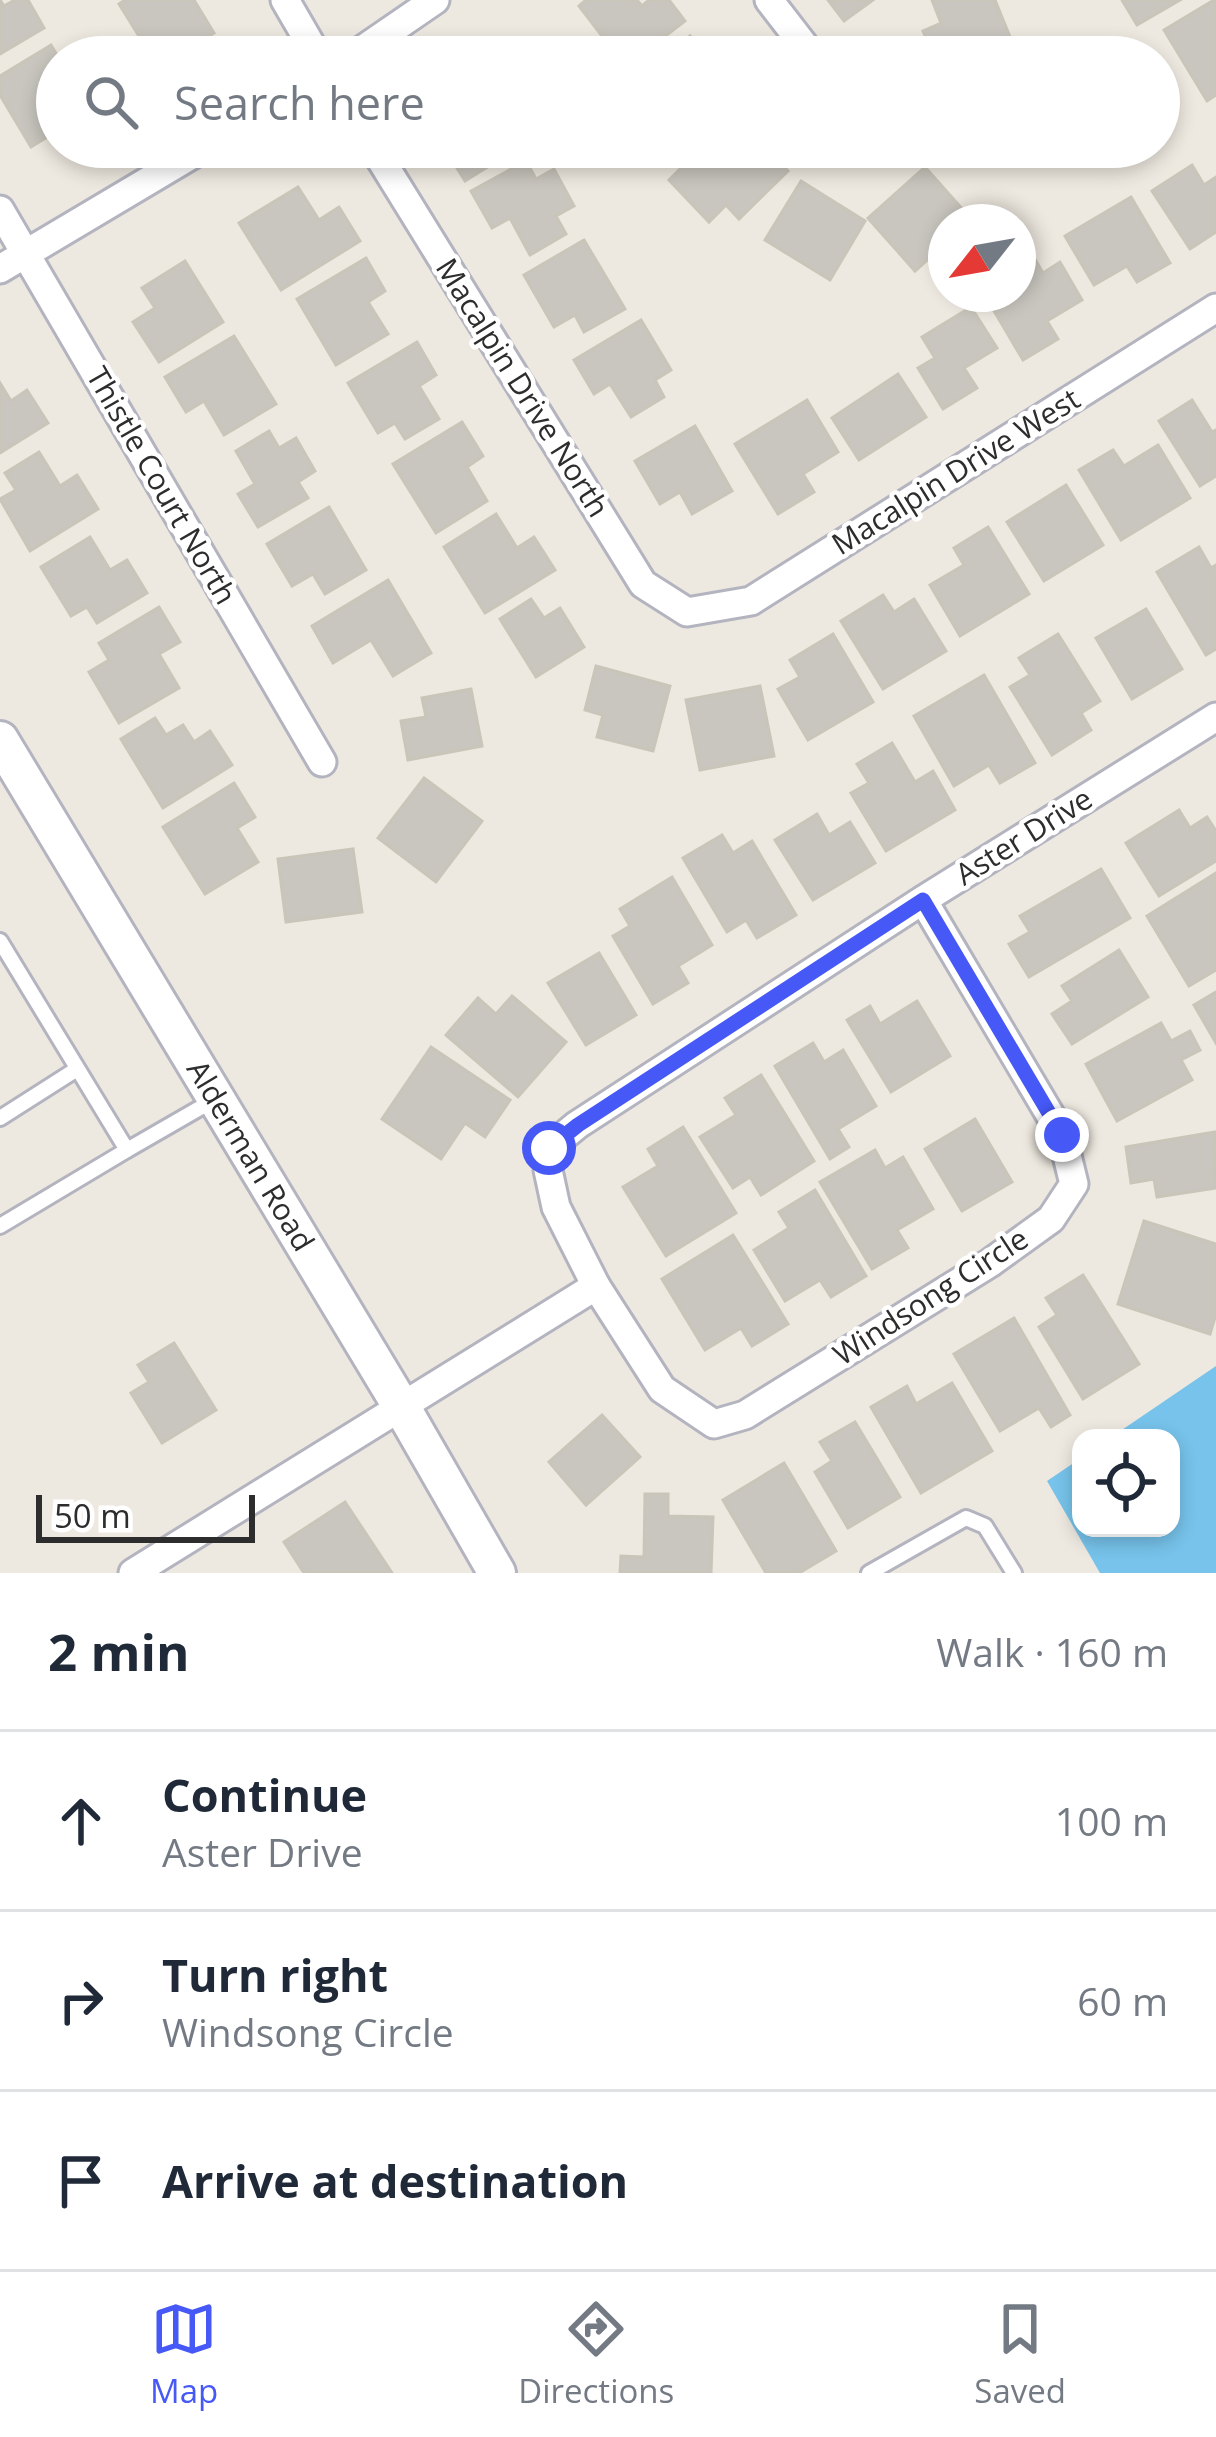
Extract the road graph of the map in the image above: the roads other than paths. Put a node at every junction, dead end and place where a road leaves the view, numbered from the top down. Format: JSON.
{"nodes":[{"id":1,"x":285,"y":0,"type":"edge"},
{"id":2,"x":435,"y":0,"type":"edge"},
{"id":3,"x":769,"y":0,"type":"edge"},
{"id":4,"x":306,"y":36,"type":"edge"},
{"id":5,"x":383,"y":36,"type":"edge"},
{"id":6,"x":797,"y":36,"type":"edge"},
{"id":7,"x":170,"y":168,"type":"edge"},
{"id":8,"x":386,"y":168,"type":"edge"},
{"id":9,"x":0,"y":211,"type":"edge"},
{"id":10,"x":26,"y":254,"type":"junction"},
{"id":11,"x":0,"y":269,"type":"edge"},
{"id":12,"x":1216,"y":308,"type":"edge"},
{"id":13,"x":687,"y":612,"type":"joint"},
{"id":14,"x":1216,"y":717,"type":"edge"},
{"id":15,"x":0,"y":740,"type":"edge"},
{"id":16,"x":322,"y":762,"type":"dead end"},
{"id":17,"x":923,"y":900,"type":"junction"},
{"id":18,"x":0,"y":941,"type":"edge"},
{"id":19,"x":77,"y":1069,"type":"junction"},
{"id":20,"x":215,"y":1099,"type":"junction"},
{"id":21,"x":0,"y":1118,"type":"edge"},
{"id":22,"x":127,"y":1150,"type":"junction"},
{"id":23,"x":0,"y":1226,"type":"edge"},
{"id":24,"x":596,"y":1286,"type":"junction"},
{"id":25,"x":401,"y":1406,"type":"junction"},
{"id":26,"x":872,"y":1572,"type":"edge"},
{"id":27,"x":134,"y":1573,"type":"edge"},
{"id":28,"x":497,"y":1573,"type":"edge"},
{"id":29,"x":1013,"y":1573,"type":"edge"}],
"edges":[{"from":1,"to":4,"type":"street"},
{"from":2,"to":5,"type":"street"},
{"from":3,"to":6,"type":"street"},
{"from":7,"to":10,"type":"street"},
{"from":8,"to":13,"type":"street","name":"Macalpin Drive North"},
{"from":9,"to":10,"type":"street","name":"Thistle Court North"},
{"from":10,"to":11,"type":"street"},
{"from":10,"to":16,"type":"street","name":"Thistle Court North"},
{"from":12,"to":13,"type":"street","name":"Macalpin Drive West"},
{"from":14,"to":17,"type":"street","name":"Aster Drive"},
{"from":15,"to":20,"type":"street","name":"Alderman Road"},
{"from":17,"to":24,"type":"street","name":"Aster Drive"},
{"from":17,"to":24,"type":"street","name":"Windsong Circle"},
{"from":18,"to":19,"type":"lane"},
{"from":19,"to":21,"type":"lane"},
{"from":19,"to":22,"type":"lane"},
{"from":20,"to":22,"type":"lane"},
{"from":20,"to":25,"type":"street","name":"Alderman Road"},
{"from":22,"to":23,"type":"lane"},
{"from":24,"to":25,"type":"street"},
{"from":25,"to":27,"type":"street"},
{"from":25,"to":28,"type":"street","name":"Alderman Road"},
{"from":26,"to":29,"type":"lane"}]}
